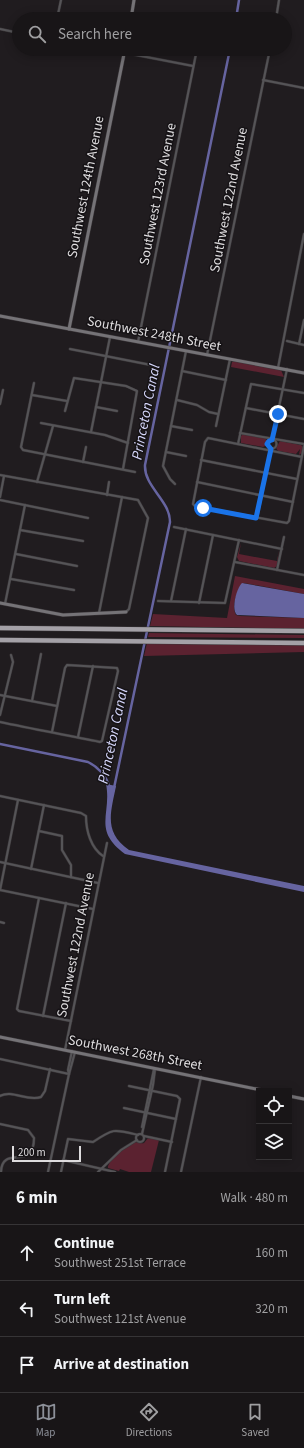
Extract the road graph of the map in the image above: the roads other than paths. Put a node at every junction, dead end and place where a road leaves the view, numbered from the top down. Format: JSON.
{"nodes":[{"id":1,"x":61,"y":0,"type":"edge"},
{"id":2,"x":134,"y":0,"type":"edge"},
{"id":3,"x":279,"y":0,"type":"edge"},
{"id":4,"x":58,"y":12,"type":"edge"},
{"id":5,"x":132,"y":12,"type":"edge"},
{"id":6,"x":277,"y":12,"type":"edge"},
{"id":7,"x":0,"y":29,"type":"edge"},
{"id":8,"x":12,"y":32,"type":"edge"},
{"id":9,"x":124,"y":56,"type":"edge"},
{"id":10,"x":148,"y":56,"type":"edge"},
{"id":11,"x":195,"y":56,"type":"edge"},
{"id":12,"x":268,"y":56,"type":"edge"},
{"id":13,"x":193,"y":66,"type":"junction"},
{"id":14,"x":263,"y":80,"type":"junction"},
{"id":15,"x":304,"y":88,"type":"edge"},
{"id":16,"x":304,"y":234,"type":"edge"},
{"id":17,"x":0,"y":316,"type":"edge"},
{"id":18,"x":304,"y":320,"type":"edge"},
{"id":19,"x":69,"y":329,"type":"junction"},
{"id":20,"x":110,"y":337,"type":"junction"},
{"id":21,"x":286,"y":341,"type":"dead end"},
{"id":22,"x":138,"y":342,"type":"junction"},
{"id":23,"x":299,"y":344,"type":"junction"},
{"id":24,"x":304,"y":345,"type":"edge"},
{"id":25,"x":70,"y":349,"type":"dead end"},
{"id":26,"x":186,"y":351,"type":"junction"},
{"id":27,"x":208,"y":355,"type":"junction"},
{"id":28,"x":106,"y":356,"type":"junction"},
{"id":29,"x":230,"y":359,"type":"junction"},
{"id":30,"x":151,"y":366,"type":"dead end"},
{"id":31,"x":278,"y":368,"type":"junction"},
{"id":32,"x":287,"y":369,"type":"junction"},
{"id":33,"x":182,"y":372,"type":"junction"},
{"id":34,"x":304,"y":373,"type":"edge"},
{"id":35,"x":226,"y":380,"type":"junction"},
{"id":36,"x":101,"y":382,"type":"junction"},
{"id":37,"x":34,"y":383,"type":"dead end"},
{"id":38,"x":283,"y":389,"type":"junction"},
{"id":39,"x":3,"y":390,"type":"dead end"},
{"id":40,"x":304,"y":393,"type":"edge"},
{"id":41,"x":32,"y":395,"type":"junction"},
{"id":42,"x":176,"y":400,"type":"junction"},
{"id":43,"x":67,"y":401,"type":"junction"},
{"id":44,"x":0,"y":404,"type":"edge"},
{"id":45,"x":96,"y":407,"type":"junction"},
{"id":46,"x":246,"y":408,"type":"junction"},
{"id":47,"x":65,"y":411,"type":"dead end"},
{"id":48,"x":117,"y":411,"type":"dead end"},
{"id":49,"x":219,"y":414,"type":"junction"},
{"id":50,"x":278,"y":414,"type":"junction"},
{"id":51,"x":304,"y":418,"type":"edge"},
{"id":52,"x":41,"y":423,"type":"dead end"},
{"id":53,"x":53,"y":426,"type":"junction"},
{"id":54,"x":171,"y":426,"type":"junction"},
{"id":55,"x":216,"y":426,"type":"dead end"},
{"id":56,"x":192,"y":430,"type":"dead end"},
{"id":57,"x":91,"y":432,"type":"junction"},
{"id":58,"x":240,"y":433,"type":"junction"},
{"id":59,"x":272,"y":439,"type":"junction"},
{"id":60,"x":128,"y":443,"type":"junction"},
{"id":61,"x":238,"y":444,"type":"junction"},
{"id":62,"x":304,"y":445,"type":"edge"},
{"id":63,"x":86,"y":447,"type":"dead end"},
{"id":64,"x":270,"y":450,"type":"junction"},
{"id":65,"x":166,"y":452,"type":"junction"},
{"id":66,"x":45,"y":455,"type":"junction"},
{"id":67,"x":186,"y":456,"type":"dead end"},
{"id":68,"x":302,"y":457,"type":"junction"},
{"id":69,"x":201,"y":460,"type":"junction"},
{"id":70,"x":83,"y":462,"type":"junction"},
{"id":71,"x":123,"y":470,"type":"junction"},
{"id":72,"x":135,"y":472,"type":"dead end"},
{"id":73,"x":266,"y":473,"type":"junction"},
{"id":74,"x":0,"y":475,"type":"edge"},
{"id":75,"x":4,"y":476,"type":"junction"},
{"id":76,"x":297,"y":479,"type":"junction"},
{"id":77,"x":37,"y":482,"type":"junction"},
{"id":78,"x":110,"y":482,"type":"dead end"},
{"id":79,"x":197,"y":482,"type":"junction"},
{"id":80,"x":175,"y":484,"type":"dead end"},
{"id":81,"x":107,"y":495,"type":"junction"},
{"id":82,"x":261,"y":495,"type":"junction"},
{"id":83,"x":122,"y":496,"type":"junction"},
{"id":84,"x":0,"y":499,"type":"edge"},
{"id":85,"x":293,"y":502,"type":"junction"},
{"id":86,"x":25,"y":505,"type":"junction"},
{"id":87,"x":88,"y":518,"type":"dead end"},
{"id":88,"x":256,"y":518,"type":"junction"},
{"id":89,"x":174,"y":527,"type":"dead end"},
{"id":90,"x":186,"y":529,"type":"junction"},
{"id":91,"x":20,"y":530,"type":"junction"},
{"id":92,"x":212,"y":535,"type":"junction"},
{"id":93,"x":284,"y":537,"type":"dead end"},
{"id":94,"x":239,"y":540,"type":"junction"},
{"id":95,"x":82,"y":541,"type":"dead end"},
{"id":96,"x":282,"y":549,"type":"junction"},
{"id":97,"x":16,"y":554,"type":"junction"},
{"id":98,"x":235,"y":562,"type":"junction"},
{"id":99,"x":77,"y":566,"type":"dead end"},
{"id":100,"x":277,"y":570,"type":"junction"},
{"id":101,"x":304,"y":570,"type":"edge"},
{"id":102,"x":304,"y":575,"type":"edge"},
{"id":103,"x":11,"y":579,"type":"junction"},
{"id":104,"x":74,"y":590,"type":"dead end"},
{"id":105,"x":158,"y":601,"type":"dead end"},
{"id":106,"x":171,"y":601,"type":"junction"},
{"id":107,"x":0,"y":603,"type":"edge"},
{"id":108,"x":199,"y":603,"type":"junction"},
{"id":109,"x":6,"y":604,"type":"junction"},
{"id":110,"x":126,"y":612,"type":"joint"},
{"id":111,"x":99,"y":614,"type":"junction"},
{"id":112,"x":0,"y":628,"type":"edge"},
{"id":113,"x":304,"y":631,"type":"edge"},
{"id":114,"x":0,"y":640,"type":"edge"},
{"id":115,"x":304,"y":643,"type":"edge"},
{"id":116,"x":41,"y":654,"type":"dead end"},
{"id":117,"x":11,"y":655,"type":"dead end"},
{"id":118,"x":92,"y":666,"type":"junction"},
{"id":119,"x":0,"y":695,"type":"edge"},
{"id":120,"x":4,"y":696,"type":"junction"},
{"id":121,"x":32,"y":701,"type":"junction"},
{"id":122,"x":57,"y":706,"type":"junction"},
{"id":123,"x":0,"y":715,"type":"edge"},
{"id":124,"x":0,"y":722,"type":"edge"},
{"id":125,"x":52,"y":732,"type":"junction"},
{"id":126,"x":78,"y":737,"type":"junction"},
{"id":127,"x":0,"y":796,"type":"edge"},
{"id":128,"x":18,"y":800,"type":"junction"},
{"id":129,"x":44,"y":805,"type":"junction"},
{"id":130,"x":39,"y":832,"type":"junction"},
{"id":131,"x":107,"y":844,"type":"dead end"},
{"id":132,"x":103,"y":856,"type":"junction"},
{"id":133,"x":0,"y":862,"type":"edge"},
{"id":134,"x":6,"y":863,"type":"junction"},
{"id":135,"x":31,"y":869,"type":"junction"},
{"id":136,"x":71,"y":877,"type":"junction"},
{"id":137,"x":98,"y":883,"type":"junction"},
{"id":138,"x":0,"y":890,"type":"edge"},
{"id":139,"x":39,"y":898,"type":"junction"},
{"id":140,"x":66,"y":903,"type":"junction"},
{"id":141,"x":93,"y":909,"type":"junction"},
{"id":142,"x":0,"y":922,"type":"edge"},
{"id":143,"x":4,"y":923,"type":"dead end"},
{"id":144,"x":43,"y":1016,"type":"junction"},
{"id":145,"x":71,"y":1022,"type":"junction"},
{"id":146,"x":0,"y":1037,"type":"edge"},
{"id":147,"x":65,"y":1050,"type":"junction"},
{"id":148,"x":74,"y":1052,"type":"junction"},
{"id":149,"x":0,"y":1059,"type":"edge"},
{"id":150,"x":155,"y":1068,"type":"junction"},
{"id":151,"x":50,"y":1069,"type":"junction"},
{"id":152,"x":69,"y":1074,"type":"junction"},
{"id":153,"x":201,"y":1077,"type":"junction"},
{"id":154,"x":129,"y":1086,"type":"dead end"},
{"id":155,"x":256,"y":1089,"type":"edge"},
{"id":156,"x":151,"y":1090,"type":"junction"},
{"id":157,"x":0,"y":1096,"type":"edge"},
{"id":158,"x":292,"y":1097,"type":"edge"},
{"id":159,"x":304,"y":1099,"type":"edge"},
{"id":160,"x":124,"y":1108,"type":"dead end"},
{"id":161,"x":146,"y":1113,"type":"junction"},
{"id":162,"x":176,"y":1119,"type":"junction"},
{"id":163,"x":0,"y":1124,"type":"edge"},
{"id":164,"x":141,"y":1135,"type":"junction"},
{"id":165,"x":137,"y":1140,"type":"junction"},
{"id":166,"x":172,"y":1142,"type":"junction"},
{"id":167,"x":63,"y":1160,"type":"junction"},
{"id":168,"x":101,"y":1168,"type":"junction"},
{"id":169,"x":1,"y":1172,"type":"edge"},
{"id":170,"x":48,"y":1172,"type":"edge"},
{"id":171,"x":61,"y":1172,"type":"edge"},
{"id":172,"x":98,"y":1172,"type":"edge"},
{"id":173,"x":115,"y":1172,"type":"edge"},
{"id":174,"x":165,"y":1172,"type":"edge"},
{"id":175,"x":181,"y":1172,"type":"edge"}],
"edges":[{"from":1,"to":4,"type":"street"},
{"from":2,"to":5,"type":"street"},
{"from":3,"to":6,"type":"street"},
{"from":7,"to":8,"type":"street"},
{"from":9,"to":19,"type":"street","name":"Southwest 124th Avenue"},
{"from":10,"to":13,"type":"street"},
{"from":11,"to":13,"type":"street","name":"Southwest 123rd Avenue"},
{"from":12,"to":14,"type":"street","name":"Southwest 122nd Avenue"},
{"from":13,"to":22,"type":"street","name":"Southwest 123rd Avenue"},
{"from":14,"to":15,"type":"street"},
{"from":14,"to":27,"type":"street","name":"Southwest 122nd Avenue"},
{"from":16,"to":31,"type":"street"},
{"from":17,"to":19,"type":"street","name":"Southwest 248th Street"},
{"from":18,"to":23,"type":"street"},
{"from":19,"to":20,"type":"street","name":"Southwest 248th Street"},
{"from":20,"to":22,"type":"street","name":"Southwest 248th Street"},
{"from":20,"to":28,"type":"street"},
{"from":21,"to":23,"type":"street"},
{"from":22,"to":26,"type":"street","name":"Southwest 248th Street"},
{"from":23,"to":24,"type":"street"},
{"from":25,"to":28,"type":"street"},
{"from":26,"to":27,"type":"street","name":"Southwest 248th Street"},
{"from":26,"to":33,"type":"street"},
{"from":27,"to":29,"type":"street","name":"Southwest 248th Street"},
{"from":28,"to":30,"type":"street"},
{"from":28,"to":36,"type":"street"},
{"from":29,"to":31,"type":"street","name":"Southwest 248th Street"},
{"from":29,"to":35,"type":"street"},
{"from":31,"to":32,"type":"street","name":"Southwest 248th Street"},
{"from":32,"to":34,"type":"street","name":"Southwest 248th Street"},
{"from":32,"to":38,"type":"street"},
{"from":33,"to":35,"type":"street"},
{"from":33,"to":42,"type":"street"},
{"from":35,"to":49,"type":"street"},
{"from":36,"to":43,"type":"street"},
{"from":36,"to":45,"type":"street"},
{"from":36,"to":60,"type":"street"},
{"from":37,"to":41,"type":"street"},
{"from":38,"to":40,"type":"street"},
{"from":38,"to":46,"type":"street"},
{"from":38,"to":50,"type":"street"},
{"from":39,"to":44,"type":"street"},
{"from":41,"to":43,"type":"street"},
{"from":41,"to":66,"type":"street"},
{"from":42,"to":49,"type":"street"},
{"from":42,"to":54,"type":"street"},
{"from":43,"to":47,"type":"street"},
{"from":45,"to":48,"type":"street"},
{"from":45,"to":57,"type":"street"},
{"from":46,"to":50,"type":"street"},
{"from":46,"to":58,"type":"street"},
{"from":49,"to":55,"type":"street"},
{"from":50,"to":51,"type":"street"},
{"from":50,"to":59,"type":"street"},
{"from":52,"to":53,"type":"street"},
{"from":53,"to":57,"type":"street"},
{"from":53,"to":66,"type":"street"},
{"from":54,"to":56,"type":"street"},
{"from":54,"to":65,"type":"street"},
{"from":57,"to":60,"type":"street"},
{"from":58,"to":59,"type":"street"},
{"from":58,"to":61,"type":"street"},
{"from":59,"to":62,"type":"street"},
{"from":59,"to":64,"type":"street"},
{"from":59,"to":64,"type":"street"},
{"from":60,"to":71,"type":"street"},
{"from":61,"to":64,"type":"street"},
{"from":61,"to":69,"type":"street"},
{"from":62,"to":68,"type":"street"},
{"from":63,"to":70,"type":"street"},
{"from":64,"to":68,"type":"street"},
{"from":64,"to":73,"type":"street"},
{"from":65,"to":67,"type":"street"},
{"from":65,"to":80,"type":"street"},
{"from":66,"to":70,"type":"street"},
{"from":66,"to":77,"type":"street"},
{"from":68,"to":76,"type":"street"},
{"from":69,"to":73,"type":"street"},
{"from":69,"to":79,"type":"street"},
{"from":70,"to":71,"type":"street"},
{"from":71,"to":72,"type":"street"},
{"from":73,"to":76,"type":"street"},
{"from":73,"to":82,"type":"street"},
{"from":74,"to":75,"type":"street"},
{"from":75,"to":77,"type":"street"},
{"from":75,"to":84,"type":"street"},
{"from":76,"to":85,"type":"street"},
{"from":77,"to":81,"type":"street"},
{"from":78,"to":81,"type":"street"},
{"from":79,"to":82,"type":"street"},
{"from":79,"to":88,"type":"street"},
{"from":81,"to":83,"type":"street"},
{"from":82,"to":85,"type":"street"},
{"from":82,"to":88,"type":"street"},
{"from":83,"to":110,"type":"street"},
{"from":83,"to":111,"type":"street"},
{"from":84,"to":86,"type":"street"},
{"from":85,"to":88,"type":"street"},
{"from":86,"to":87,"type":"street"},
{"from":86,"to":91,"type":"street"},
{"from":89,"to":90,"type":"street"},
{"from":90,"to":92,"type":"street"},
{"from":90,"to":106,"type":"street"},
{"from":91,"to":95,"type":"street"},
{"from":91,"to":97,"type":"street"},
{"from":92,"to":94,"type":"street"},
{"from":92,"to":108,"type":"street"},
{"from":93,"to":96,"type":"street"},
{"from":94,"to":96,"type":"street"},
{"from":94,"to":98,"type":"street"},
{"from":96,"to":100,"type":"street"},
{"from":97,"to":99,"type":"street"},
{"from":97,"to":103,"type":"street"},
{"from":98,"to":100,"type":"street"},
{"from":98,"to":108,"type":"street"},
{"from":100,"to":102,"type":"street"},
{"from":101,"to":102,"type":"street"},
{"from":103,"to":104,"type":"street"},
{"from":103,"to":109,"type":"street"},
{"from":105,"to":106,"type":"street"},
{"from":106,"to":108,"type":"street"},
{"from":107,"to":109,"type":"street"},
{"from":109,"to":111,"type":"street"},
{"from":110,"to":111,"type":"street"},
{"from":112,"to":113,"type":"highway"},
{"from":114,"to":115,"type":"highway"},
{"from":116,"to":121,"type":"street"},
{"from":117,"to":120,"type":"street"},
{"from":118,"to":122,"type":"street"},
{"from":118,"to":126,"type":"street"},
{"from":118,"to":126,"type":"street"},
{"from":119,"to":120,"type":"street"},
{"from":120,"to":121,"type":"street"},
{"from":120,"to":123,"type":"street"},
{"from":121,"to":122,"type":"street"},
{"from":122,"to":125,"type":"street"},
{"from":124,"to":125,"type":"street"},
{"from":125,"to":126,"type":"street"},
{"from":127,"to":128,"type":"street"},
{"from":128,"to":129,"type":"street"},
{"from":128,"to":134,"type":"street"},
{"from":129,"to":130,"type":"street"},
{"from":129,"to":132,"type":"street"},
{"from":130,"to":135,"type":"street"},
{"from":130,"to":136,"type":"street"},
{"from":131,"to":132,"type":"street","name":"Southwest 122nd Avenue"},
{"from":132,"to":137,"type":"street","name":"Southwest 122nd Avenue"},
{"from":133,"to":134,"type":"street"},
{"from":134,"to":135,"type":"street"},
{"from":134,"to":138,"type":"street"},
{"from":135,"to":136,"type":"street"},
{"from":136,"to":137,"type":"street"},
{"from":137,"to":141,"type":"street","name":"Southwest 122nd Avenue"},
{"from":138,"to":139,"type":"street"},
{"from":139,"to":140,"type":"street"},
{"from":139,"to":144,"type":"street"},
{"from":140,"to":141,"type":"street"},
{"from":140,"to":144,"type":"street"},
{"from":141,"to":145,"type":"street","name":"Southwest 122nd Avenue"},
{"from":142,"to":143,"type":"street"},
{"from":144,"to":145,"type":"street"},
{"from":145,"to":147,"type":"street","name":"Southwest 122nd Avenue"},
{"from":146,"to":147,"type":"street","name":"Southwest 268th Street"},
{"from":147,"to":148,"type":"street","name":"Southwest 268th Street"},
{"from":148,"to":150,"type":"street","name":"Southwest 268th Street"},
{"from":148,"to":152,"type":"street"},
{"from":149,"to":151,"type":"street"},
{"from":150,"to":153,"type":"street","name":"Southwest 268th Street"},
{"from":150,"to":156,"type":"street"},
{"from":151,"to":152,"type":"street"},
{"from":151,"to":157,"type":"street"},
{"from":152,"to":170,"type":"street"},
{"from":153,"to":155,"type":"street","name":"Southwest 268th Street"},
{"from":153,"to":175,"type":"street"},
{"from":154,"to":156,"type":"street"},
{"from":156,"to":161,"type":"street"},
{"from":156,"to":162,"type":"street"},
{"from":158,"to":159,"type":"street"},
{"from":160,"to":161,"type":"street"},
{"from":161,"to":162,"type":"street"},
{"from":161,"to":164,"type":"street"},
{"from":162,"to":166,"type":"street"},
{"from":163,"to":169,"type":"street"},
{"from":164,"to":165,"type":"street"},
{"from":164,"to":165,"type":"street"},
{"from":164,"to":166,"type":"street"},
{"from":164,"to":167,"type":"street"},
{"from":165,"to":168,"type":"street"},
{"from":166,"to":174,"type":"street"},
{"from":167,"to":168,"type":"street"},
{"from":167,"to":171,"type":"street"},
{"from":168,"to":172,"type":"street"},
{"from":168,"to":173,"type":"street"}]}
